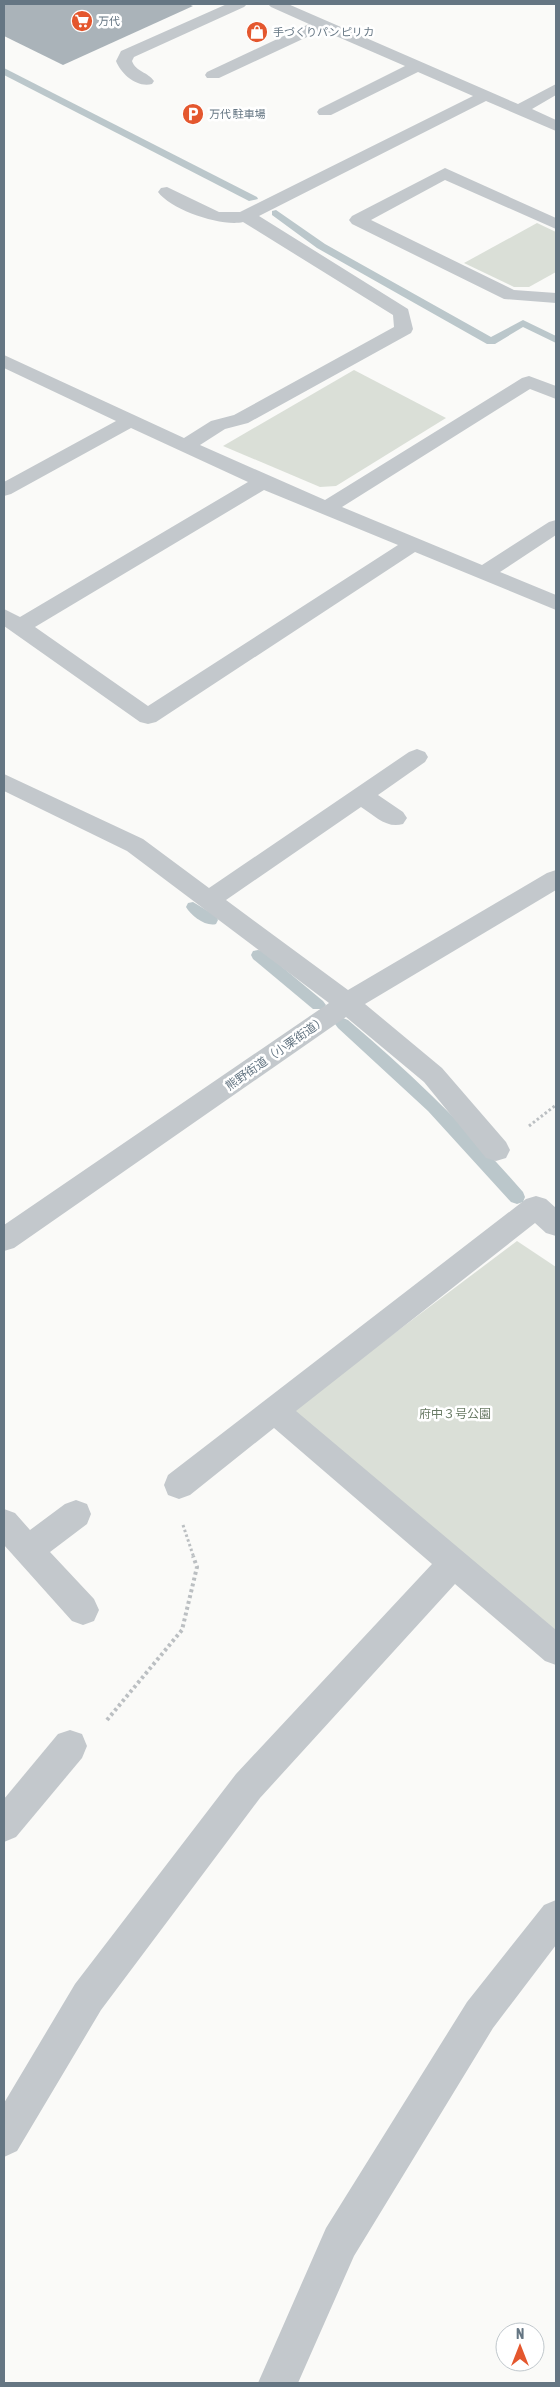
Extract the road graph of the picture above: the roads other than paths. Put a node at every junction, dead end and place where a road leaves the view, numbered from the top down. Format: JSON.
{"nodes":[{"id":1,"x":239,"y":4,"type":"edge"},
{"id":2,"x":276,"y":4,"type":"edge"},
{"id":3,"x":322,"y":24,"type":"junction"},
{"id":4,"x":418,"y":66,"type":"junction"},
{"id":5,"x":212,"y":75,"type":"dead end"},
{"id":6,"x":146,"y":81,"type":"dead end"},
{"id":7,"x":556,"y":89,"type":"edge"},
{"id":8,"x":486,"y":96,"type":"junction"},
{"id":9,"x":519,"y":110,"type":"junction"},
{"id":10,"x":325,"y":112,"type":"dead end"},
{"id":11,"x":556,"y":126,"type":"edge"},
{"id":12,"x":167,"y":192,"type":"dead end"},
{"id":13,"x":246,"y":216,"type":"junction"},
{"id":14,"x":556,"y":224,"type":"edge"},
{"id":15,"x":556,"y":298,"type":"edge"},
{"id":16,"x":4,"y":361,"type":"edge"},
{"id":17,"x":556,"y":393,"type":"edge"},
{"id":18,"x":131,"y":420,"type":"junction"},
{"id":19,"x":186,"y":446,"type":"junction"},
{"id":20,"x":263,"y":482,"type":"junction"},
{"id":21,"x":4,"y":490,"type":"edge"},
{"id":22,"x":326,"y":508,"type":"junction"},
{"id":23,"x":556,"y":526,"type":"edge"},
{"id":24,"x":414,"y":544,"type":"junction"},
{"id":25,"x":484,"y":573,"type":"junction"},
{"id":26,"x":556,"y":603,"type":"edge"},
{"id":27,"x":12,"y":622,"type":"edge"},
{"id":28,"x":417,"y":756,"type":"dead end"},
{"id":29,"x":4,"y":782,"type":"edge"},
{"id":30,"x":361,"y":795,"type":"junction"},
{"id":31,"x":395,"y":818,"type":"dead end"},
{"id":32,"x":556,"y":879,"type":"edge"},
{"id":33,"x":209,"y":900,"type":"junction"},
{"id":34,"x":347,"y":1004,"type":"junction"},
{"id":35,"x":496,"y":1150,"type":"dead end"},
{"id":36,"x":556,"y":1225,"type":"edge"},
{"id":37,"x":4,"y":1240,"type":"edge"},
{"id":38,"x":274,"y":1410,"type":"junction"},
{"id":39,"x":179,"y":1485,"type":"road end"},
{"id":40,"x":76,"y":1514,"type":"dead end"},
{"id":41,"x":4,"y":1523,"type":"edge"},
{"id":42,"x":28,"y":1550,"type":"junction"},
{"id":43,"x":454,"y":1562,"type":"junction"},
{"id":44,"x":83,"y":1610,"type":"dead end"},
{"id":45,"x":556,"y":1650,"type":"edge"},
{"id":46,"x":70,"y":1746,"type":"road end"},
{"id":47,"x":4,"y":1824,"type":"edge"},
{"id":48,"x":556,"y":1917,"type":"edge"},
{"id":49,"x":4,"y":2138,"type":"edge"},
{"id":50,"x":278,"y":2383,"type":"edge"}],
"edges":[{"from":1,"to":6,"type":"street"},
{"from":2,"to":3,"type":"street"},
{"from":3,"to":4,"type":"street"},
{"from":3,"to":5,"type":"street"},
{"from":4,"to":8,"type":"street"},
{"from":4,"to":10,"type":"street"},
{"from":7,"to":9,"type":"street"},
{"from":8,"to":9,"type":"street"},
{"from":8,"to":13,"type":"street"},
{"from":9,"to":11,"type":"street"},
{"from":12,"to":13,"type":"street"},
{"from":13,"to":19,"type":"street"},
{"from":14,"to":15,"type":"street"},
{"from":16,"to":18,"type":"street"},
{"from":17,"to":22,"type":"street"},
{"from":18,"to":19,"type":"street"},
{"from":18,"to":21,"type":"street"},
{"from":19,"to":20,"type":"street"},
{"from":20,"to":22,"type":"street"},
{"from":20,"to":27,"type":"street"},
{"from":22,"to":24,"type":"street"},
{"from":23,"to":25,"type":"street"},
{"from":24,"to":25,"type":"street"},
{"from":24,"to":27,"type":"street"},
{"from":25,"to":26,"type":"street"},
{"from":28,"to":30,"type":"street"},
{"from":29,"to":33,"type":"street"},
{"from":30,"to":31,"type":"street"},
{"from":30,"to":33,"type":"street"},
{"from":32,"to":34,"type":"street","name":"熊野街道（小栗街道）"},
{"from":33,"to":34,"type":"street"},
{"from":34,"to":35,"type":"street"},
{"from":34,"to":37,"type":"street","name":"熊野街道（小栗街道）"},
{"from":36,"to":38,"type":"street"},
{"from":38,"to":39,"type":"street"},
{"from":38,"to":43,"type":"street"},
{"from":40,"to":42,"type":"street"},
{"from":41,"to":42,"type":"street"},
{"from":42,"to":44,"type":"street"},
{"from":43,"to":45,"type":"street"},
{"from":43,"to":49,"type":"street"},
{"from":46,"to":47,"type":"street"},
{"from":48,"to":50,"type":"street"}]}
